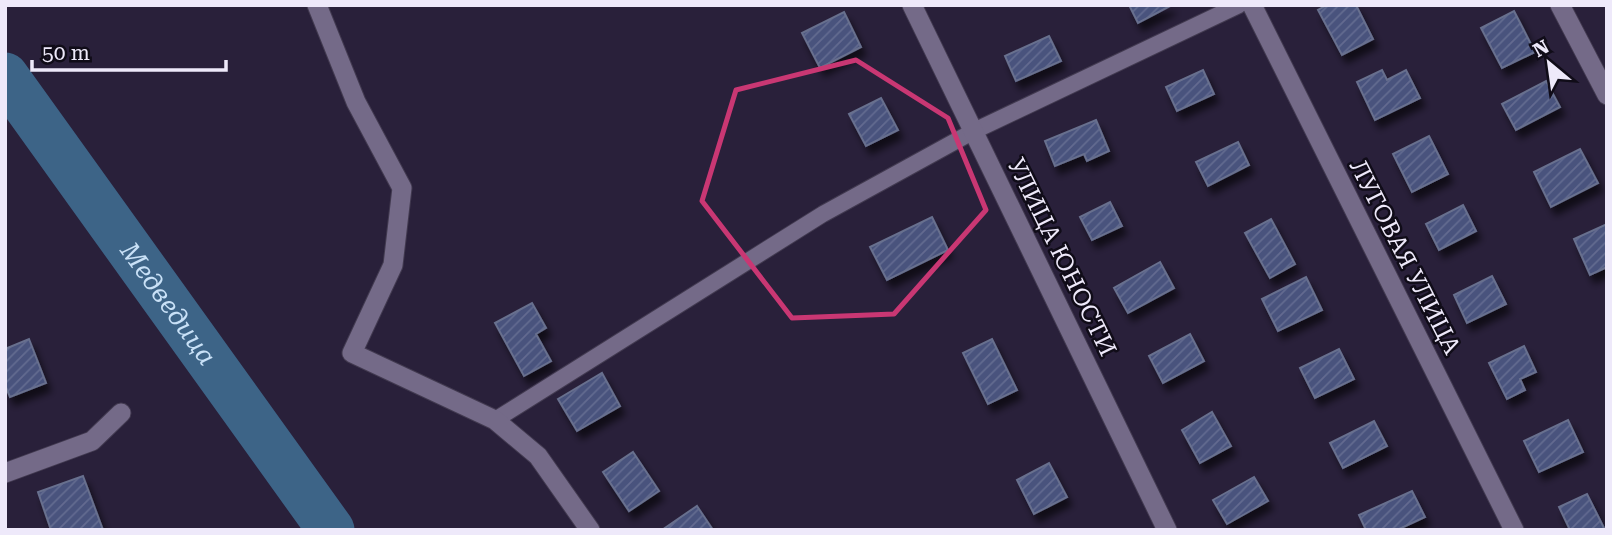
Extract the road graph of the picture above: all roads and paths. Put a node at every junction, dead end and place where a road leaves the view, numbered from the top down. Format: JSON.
{"nodes":[{"id":1,"x":317,"y":5,"type":"edge"},
{"id":2,"x":912,"y":5,"type":"edge"},
{"id":3,"x":1239,"y":5,"type":"edge"},
{"id":4,"x":1252,"y":5,"type":"edge"},
{"id":5,"x":1560,"y":5,"type":"edge"},
{"id":6,"x":1607,"y":95,"type":"edge"},
{"id":7,"x":974,"y":131,"type":"junction"},
{"id":8,"x":121,"y":413,"type":"dead end"},
{"id":9,"x":495,"y":420,"type":"junction"},
{"id":10,"x":5,"y":473,"type":"edge"},
{"id":11,"x":590,"y":530,"type":"edge"},
{"id":12,"x":1167,"y":530,"type":"edge"},
{"id":13,"x":1514,"y":530,"type":"edge"}],
"edges":[{"from":1,"to":9,"type":"street"},
{"from":2,"to":7,"type":"street","name":"УЛИЦА ЮНОСТИ"},
{"from":3,"to":7,"type":"lane"},
{"from":4,"to":13,"type":"street","name":"ЛУГОВАЯ УЛИЦА"},
{"from":5,"to":6,"type":"street"},
{"from":7,"to":9,"type":"lane"},
{"from":7,"to":12,"type":"street","name":"УЛИЦА ЮНОСТИ"},
{"from":8,"to":10,"type":"street"},
{"from":9,"to":11,"type":"street"}]}
